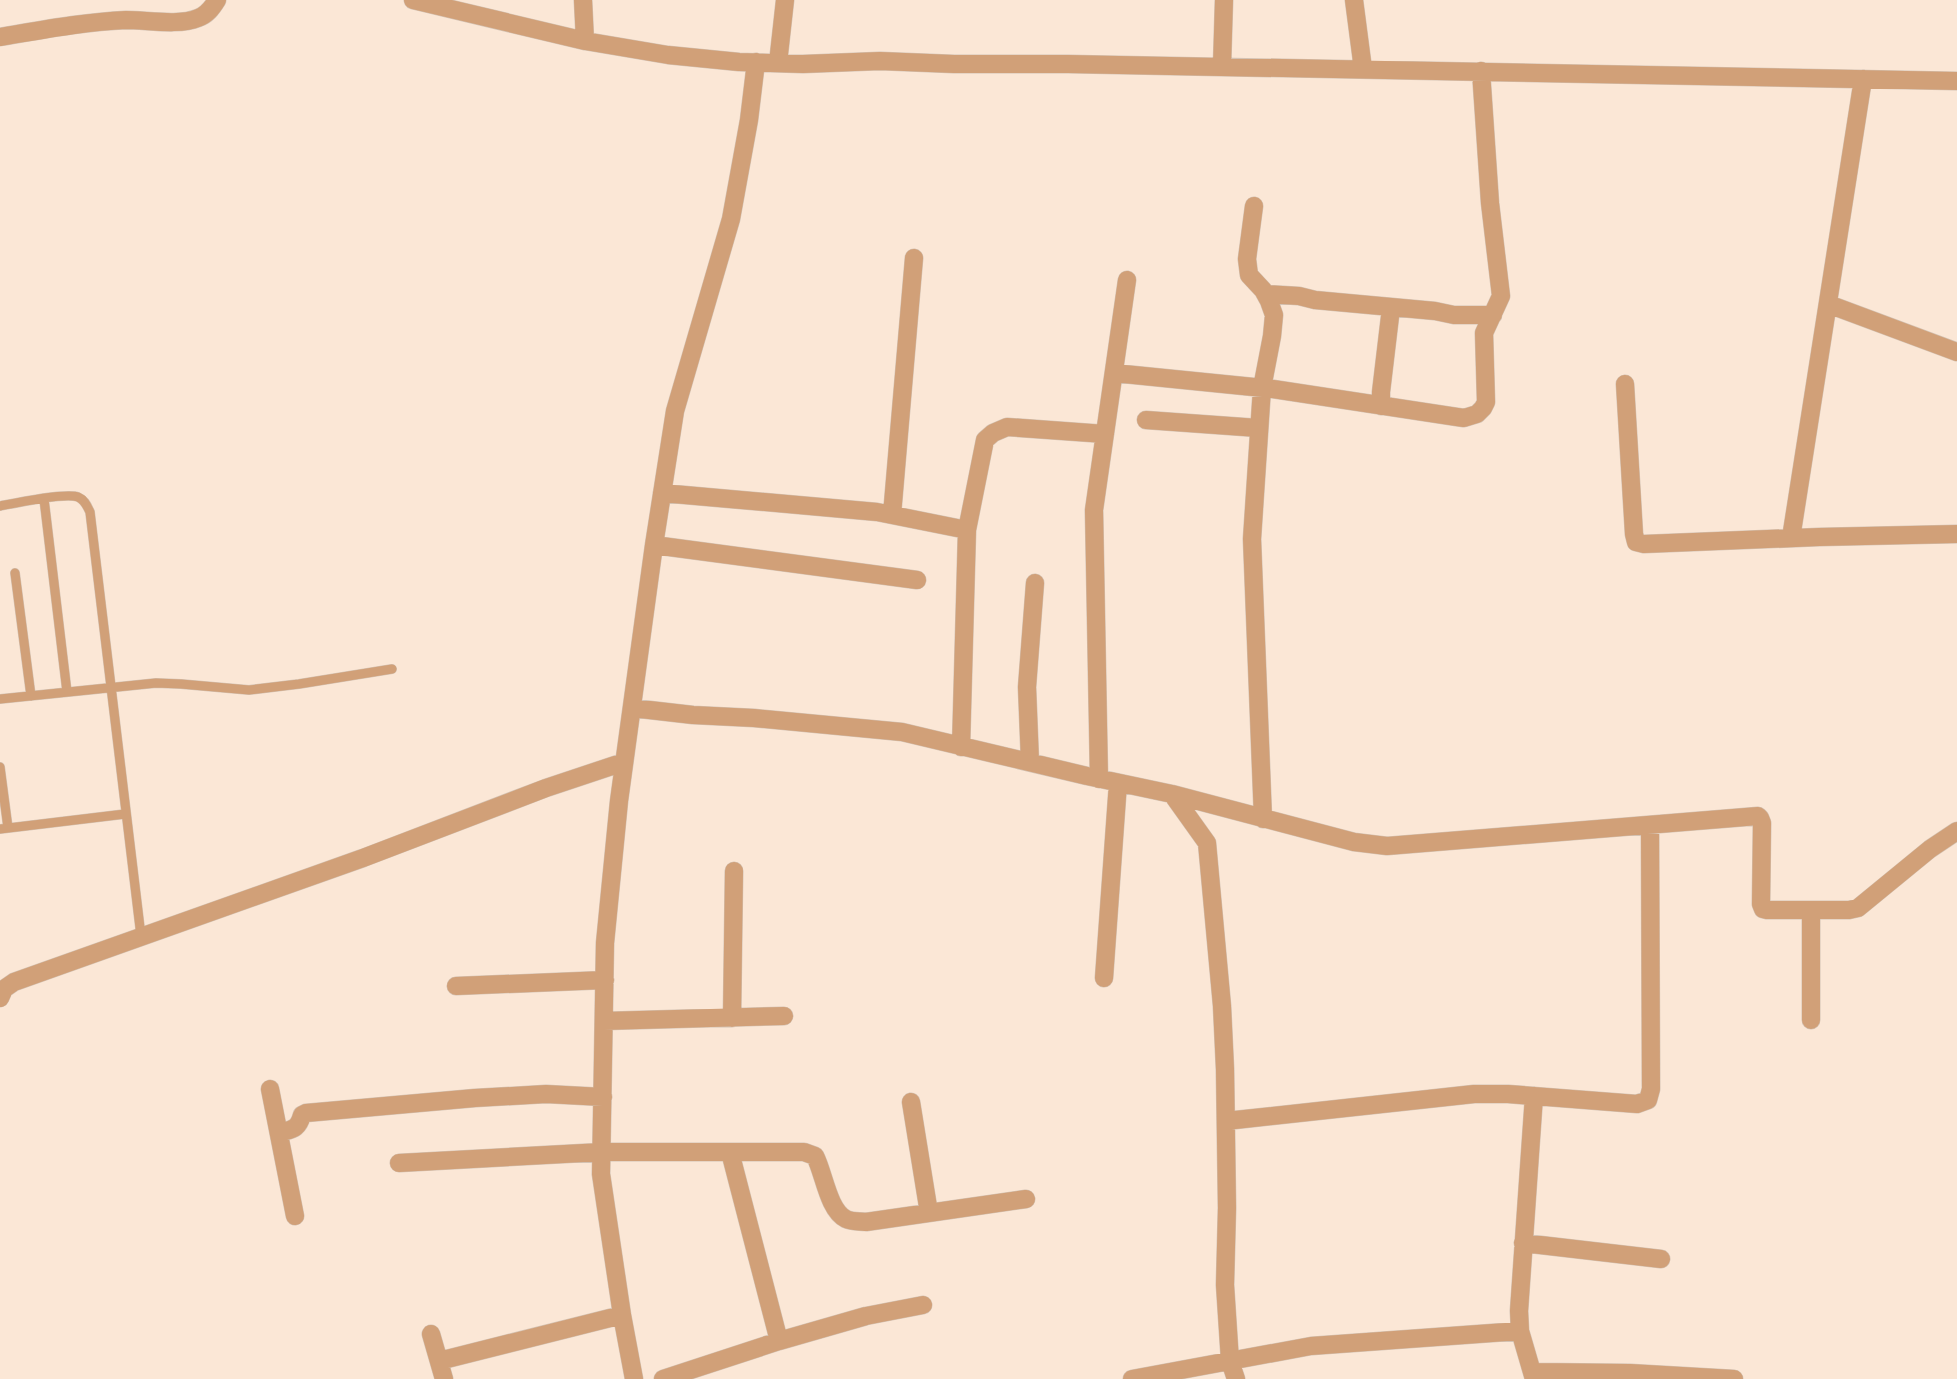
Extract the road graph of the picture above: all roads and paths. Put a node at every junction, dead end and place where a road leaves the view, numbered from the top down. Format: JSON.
{"nodes":[{"id":1,"x":216,"y":0,"type":"edge"},
{"id":2,"x":413,"y":0,"type":"edge"},
{"id":3,"x":583,"y":0,"type":"edge"},
{"id":4,"x":785,"y":0,"type":"edge"},
{"id":5,"x":1224,"y":0,"type":"edge"},
{"id":6,"x":1354,"y":0,"type":"edge"},
{"id":7,"x":0,"y":37,"type":"edge"},
{"id":8,"x":584,"y":41,"type":"junction"},
{"id":9,"x":756,"y":62,"type":"junction"},
{"id":10,"x":778,"y":63,"type":"junction"},
{"id":11,"x":1222,"y":66,"type":"junction"},
{"id":12,"x":1363,"y":69,"type":"junction"},
{"id":13,"x":1481,"y":71,"type":"junction"},
{"id":14,"x":1863,"y":79,"type":"junction"},
{"id":15,"x":1957,"y":81,"type":"edge"},
{"id":16,"x":1254,"y":206,"type":"dead end"},
{"id":17,"x":914,"y":258,"type":"dead end"},
{"id":18,"x":1127,"y":280,"type":"dead end"},
{"id":19,"x":1265,"y":294,"type":"junction"},
{"id":20,"x":1828,"y":304,"type":"junction"},
{"id":21,"x":1391,"y":308,"type":"junction"},
{"id":22,"x":1493,"y":315,"type":"junction"},
{"id":23,"x":1957,"y":352,"type":"edge"},
{"id":24,"x":1114,"y":373,"type":"junction"},
{"id":25,"x":1625,"y":384,"type":"dead end"},
{"id":26,"x":1262,"y":388,"type":"junction"},
{"id":27,"x":1382,"y":406,"type":"junction"},
{"id":28,"x":1146,"y":420,"type":"dead end"},
{"id":29,"x":1258,"y":428,"type":"junction"},
{"id":30,"x":1105,"y":434,"type":"junction"},
{"id":31,"x":662,"y":492,"type":"junction"},
{"id":32,"x":44,"y":499,"type":"junction"},
{"id":33,"x":0,"y":506,"type":"edge"},
{"id":34,"x":892,"y":515,"type":"junction"},
{"id":35,"x":967,"y":530,"type":"junction"},
{"id":36,"x":1957,"y":534,"type":"edge"},
{"id":37,"x":1791,"y":538,"type":"junction"},
{"id":38,"x":654,"y":545,"type":"junction"},
{"id":39,"x":15,"y":573,"type":"dead end"},
{"id":40,"x":917,"y":580,"type":"dead end"},
{"id":41,"x":1035,"y":583,"type":"dead end"},
{"id":42,"x":392,"y":669,"type":"dead end"},
{"id":43,"x":110,"y":687,"type":"junction"},
{"id":44,"x":67,"y":692,"type":"junction"},
{"id":45,"x":31,"y":696,"type":"junction"},
{"id":46,"x":0,"y":699,"type":"edge"},
{"id":47,"x":632,"y":708,"type":"junction"},
{"id":48,"x":961,"y":747,"type":"junction"},
{"id":49,"x":624,"y":762,"type":"junction"},
{"id":50,"x":1030,"y":762,"type":"junction"},
{"id":51,"x":0,"y":767,"type":"edge"},
{"id":52,"x":1099,"y":779,"type":"junction"},
{"id":53,"x":1118,"y":783,"type":"junction"},
{"id":54,"x":1172,"y":794,"type":"junction"},
{"id":55,"x":125,"y":814,"type":"junction"},
{"id":56,"x":1263,"y":820,"type":"junction"},
{"id":57,"x":1650,"y":825,"type":"junction"},
{"id":58,"x":4,"y":828,"type":"edge"},
{"id":59,"x":1957,"y":831,"type":"edge"},
{"id":60,"x":734,"y":871,"type":"dead end"},
{"id":61,"x":1811,"y":910,"type":"junction"},
{"id":62,"x":141,"y":936,"type":"junction"},
{"id":63,"x":1104,"y":978,"type":"dead end"},
{"id":64,"x":604,"y":980,"type":"junction"},
{"id":65,"x":456,"y":986,"type":"dead end"},
{"id":66,"x":0,"y":998,"type":"edge"},
{"id":67,"x":784,"y":1016,"type":"dead end"},
{"id":68,"x":732,"y":1018,"type":"junction"},
{"id":69,"x":1812,"y":1020,"type":"dead end"},
{"id":70,"x":604,"y":1021,"type":"junction"},
{"id":71,"x":270,"y":1089,"type":"dead end"},
{"id":72,"x":1534,"y":1096,"type":"junction"},
{"id":73,"x":603,"y":1097,"type":"junction"},
{"id":74,"x":911,"y":1102,"type":"dead end"},
{"id":75,"x":1226,"y":1121,"type":"junction"},
{"id":76,"x":279,"y":1133,"type":"junction"},
{"id":77,"x":602,"y":1152,"type":"junction"},
{"id":78,"x":730,"y":1152,"type":"junction"},
{"id":79,"x":399,"y":1163,"type":"dead end"},
{"id":80,"x":1026,"y":1200,"type":"dead end"},
{"id":81,"x":929,"y":1213,"type":"junction"},
{"id":82,"x":295,"y":1216,"type":"dead end"},
{"id":83,"x":1523,"y":1243,"type":"junction"},
{"id":84,"x":1661,"y":1259,"type":"dead end"},
{"id":85,"x":923,"y":1305,"type":"dead end"},
{"id":86,"x":622,"y":1315,"type":"junction"},
{"id":87,"x":1520,"y":1331,"type":"junction"},
{"id":88,"x":431,"y":1334,"type":"dead end"},
{"id":89,"x":779,"y":1341,"type":"junction"},
{"id":90,"x":439,"y":1361,"type":"junction"},
{"id":91,"x":1230,"y":1361,"type":"junction"},
{"id":92,"x":1533,"y":1375,"type":"edge"},
{"id":93,"x":444,"y":1379,"type":"edge"},
{"id":94,"x":634,"y":1379,"type":"edge"},
{"id":95,"x":663,"y":1379,"type":"edge"},
{"id":96,"x":1132,"y":1379,"type":"edge"},
{"id":97,"x":1236,"y":1379,"type":"edge"},
{"id":98,"x":1734,"y":1379,"type":"edge"}],
"edges":[{"from":1,"to":7,"type":"street"},
{"from":2,"to":8,"type":"street"},
{"from":3,"to":8,"type":"street"},
{"from":4,"to":10,"type":"street"},
{"from":5,"to":11,"type":"street"},
{"from":6,"to":12,"type":"street"},
{"from":8,"to":9,"type":"street"},
{"from":9,"to":10,"type":"street"},
{"from":9,"to":31,"type":"street"},
{"from":10,"to":11,"type":"street"},
{"from":11,"to":12,"type":"street"},
{"from":12,"to":13,"type":"street"},
{"from":13,"to":14,"type":"street"},
{"from":13,"to":22,"type":"street"},
{"from":14,"to":15,"type":"street"},
{"from":14,"to":20,"type":"street"},
{"from":16,"to":19,"type":"street"},
{"from":17,"to":34,"type":"street"},
{"from":18,"to":24,"type":"street"},
{"from":19,"to":21,"type":"street"},
{"from":19,"to":26,"type":"street"},
{"from":20,"to":23,"type":"street"},
{"from":20,"to":37,"type":"street"},
{"from":21,"to":22,"type":"street"},
{"from":21,"to":27,"type":"street"},
{"from":22,"to":27,"type":"street"},
{"from":24,"to":26,"type":"street"},
{"from":24,"to":30,"type":"street"},
{"from":25,"to":37,"type":"street"},
{"from":26,"to":27,"type":"street"},
{"from":26,"to":29,"type":"street"},
{"from":28,"to":29,"type":"street"},
{"from":29,"to":56,"type":"street"},
{"from":30,"to":35,"type":"street"},
{"from":30,"to":52,"type":"street"},
{"from":31,"to":34,"type":"street"},
{"from":31,"to":38,"type":"street"},
{"from":32,"to":33,"type":"lane"},
{"from":32,"to":43,"type":"lane"},
{"from":32,"to":44,"type":"lane"},
{"from":34,"to":35,"type":"street"},
{"from":35,"to":48,"type":"street"},
{"from":36,"to":37,"type":"street"},
{"from":38,"to":40,"type":"street"},
{"from":38,"to":47,"type":"street"},
{"from":39,"to":45,"type":"lane"},
{"from":41,"to":50,"type":"street"},
{"from":42,"to":43,"type":"lane"},
{"from":43,"to":44,"type":"lane"},
{"from":43,"to":55,"type":"lane"},
{"from":44,"to":45,"type":"lane"},
{"from":45,"to":46,"type":"lane"},
{"from":47,"to":48,"type":"street"},
{"from":47,"to":49,"type":"street"},
{"from":48,"to":50,"type":"street"},
{"from":49,"to":62,"type":"street"},
{"from":49,"to":64,"type":"street"},
{"from":50,"to":52,"type":"street"},
{"from":51,"to":58,"type":"lane"},
{"from":52,"to":53,"type":"street"},
{"from":53,"to":54,"type":"street"},
{"from":53,"to":63,"type":"street"},
{"from":54,"to":56,"type":"street"},
{"from":54,"to":75,"type":"street"},
{"from":55,"to":58,"type":"lane"},
{"from":55,"to":62,"type":"lane"},
{"from":56,"to":57,"type":"street"},
{"from":57,"to":61,"type":"street"},
{"from":57,"to":72,"type":"street"},
{"from":59,"to":61,"type":"street"},
{"from":60,"to":68,"type":"street"},
{"from":61,"to":69,"type":"street"},
{"from":62,"to":66,"type":"street"},
{"from":64,"to":65,"type":"street"},
{"from":64,"to":70,"type":"street"},
{"from":67,"to":68,"type":"street"},
{"from":68,"to":70,"type":"street"},
{"from":70,"to":73,"type":"street"},
{"from":71,"to":76,"type":"street"},
{"from":72,"to":75,"type":"street"},
{"from":72,"to":83,"type":"street"},
{"from":73,"to":76,"type":"street"},
{"from":73,"to":77,"type":"street"},
{"from":74,"to":81,"type":"street"},
{"from":75,"to":91,"type":"street"},
{"from":76,"to":82,"type":"street"},
{"from":77,"to":78,"type":"street"},
{"from":77,"to":79,"type":"street"},
{"from":77,"to":86,"type":"street"},
{"from":78,"to":81,"type":"street"},
{"from":78,"to":89,"type":"street"},
{"from":80,"to":81,"type":"street"},
{"from":83,"to":84,"type":"street"},
{"from":83,"to":87,"type":"street"},
{"from":85,"to":89,"type":"street"},
{"from":86,"to":90,"type":"street"},
{"from":86,"to":94,"type":"street"},
{"from":87,"to":91,"type":"street"},
{"from":87,"to":92,"type":"street"},
{"from":88,"to":90,"type":"street"},
{"from":89,"to":95,"type":"street"},
{"from":90,"to":93,"type":"street"},
{"from":91,"to":96,"type":"street"},
{"from":91,"to":97,"type":"street"},
{"from":92,"to":98,"type":"street"}]}
